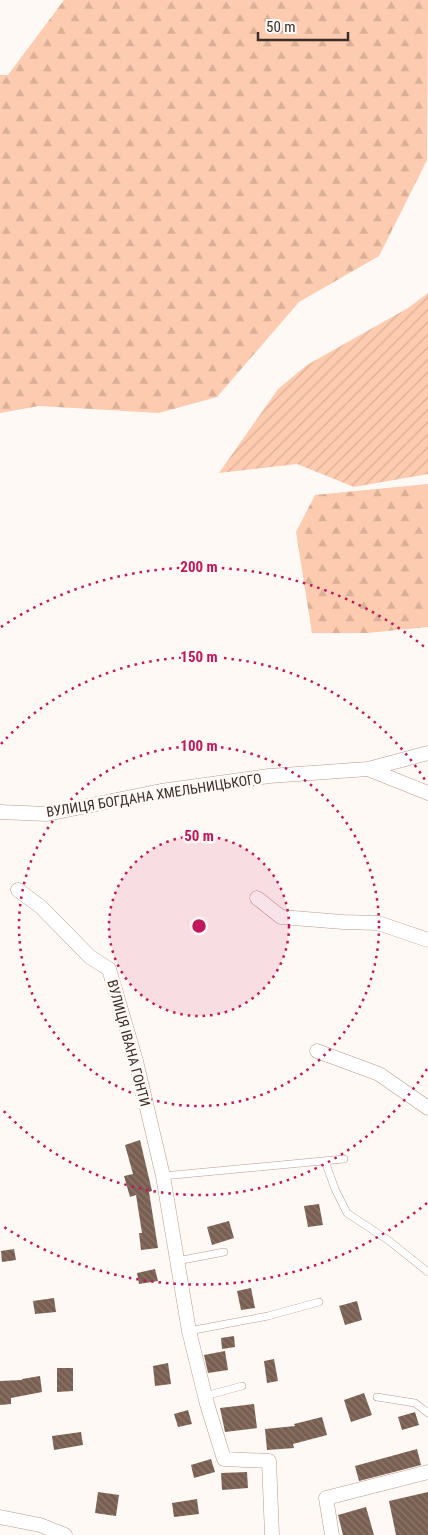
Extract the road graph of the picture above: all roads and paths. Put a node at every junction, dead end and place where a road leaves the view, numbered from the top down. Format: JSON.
{"nodes":[{"id":1,"x":428,"y":753,"type":"edge"},
{"id":2,"x":368,"y":769,"type":"junction"},
{"id":3,"x":428,"y":793,"type":"edge"},
{"id":4,"x":0,"y":812,"type":"edge"},
{"id":5,"x":18,"y":890,"type":"dead end"},
{"id":6,"x":257,"y":898,"type":"dead end"},
{"id":7,"x":428,"y":940,"type":"edge"},
{"id":8,"x":318,"y":1051,"type":"dead end"},
{"id":9,"x":428,"y":1108,"type":"edge"},
{"id":10,"x":344,"y":1159,"type":"dead end"},
{"id":11,"x":325,"y":1161,"type":"junction"},
{"id":12,"x":162,"y":1176,"type":"junction"},
{"id":13,"x":224,"y":1252,"type":"dead end"},
{"id":14,"x":177,"y":1262,"type":"junction"},
{"id":15,"x":428,"y":1272,"type":"edge"},
{"id":16,"x":319,"y":1302,"type":"dead end"},
{"id":17,"x":189,"y":1332,"type":"junction"},
{"id":18,"x":242,"y":1386,"type":"dead end"},
{"id":19,"x":205,"y":1396,"type":"junction"},
{"id":20,"x":377,"y":1396,"type":"dead end"},
{"id":21,"x":428,"y":1413,"type":"edge"},
{"id":22,"x":428,"y":1472,"type":"edge"},
{"id":23,"x":0,"y":1517,"type":"edge"},
{"id":24,"x":65,"y":1535,"type":"edge"},
{"id":25,"x":272,"y":1535,"type":"edge"},
{"id":26,"x":332,"y":1535,"type":"edge"}],
"edges":[{"from":1,"to":2,"type":"street","name":"ВУЛИЦЯ БОГДАНА ХМЕЛЬНИЦЬКОГО"},
{"from":2,"to":3,"type":"street","name":"ВУЛИЦЯ БОГДАНА ХМЕЛЬНИЦЬКОГО"},
{"from":2,"to":4,"type":"street","name":"ВУЛИЦЯ БОГДАНА ХМЕЛЬНИЦЬКОГО"},
{"from":5,"to":12,"type":"street","name":"ВУЛИЦЯ ІВАНА ГОНТИ"},
{"from":6,"to":7,"type":"street"},
{"from":8,"to":9,"type":"street"},
{"from":10,"to":11,"type":"lane"},
{"from":11,"to":12,"type":"lane"},
{"from":11,"to":15,"type":"lane"},
{"from":12,"to":14,"type":"street","name":"ВУЛИЦЯ ІВАНА ГОНТИ"},
{"from":13,"to":14,"type":"lane"},
{"from":14,"to":17,"type":"street","name":"ВУЛИЦЯ ІВАНА ГОНТИ"},
{"from":16,"to":17,"type":"lane"},
{"from":17,"to":19,"type":"street","name":"ВУЛИЦЯ ІВАНА ГОНТИ"},
{"from":18,"to":19,"type":"lane"},
{"from":19,"to":25,"type":"street","name":"ВУЛИЦЯ ІВАНА ГОНТИ"},
{"from":20,"to":21,"type":"lane"},
{"from":22,"to":26,"type":"street"},
{"from":23,"to":24,"type":"street"}]}
